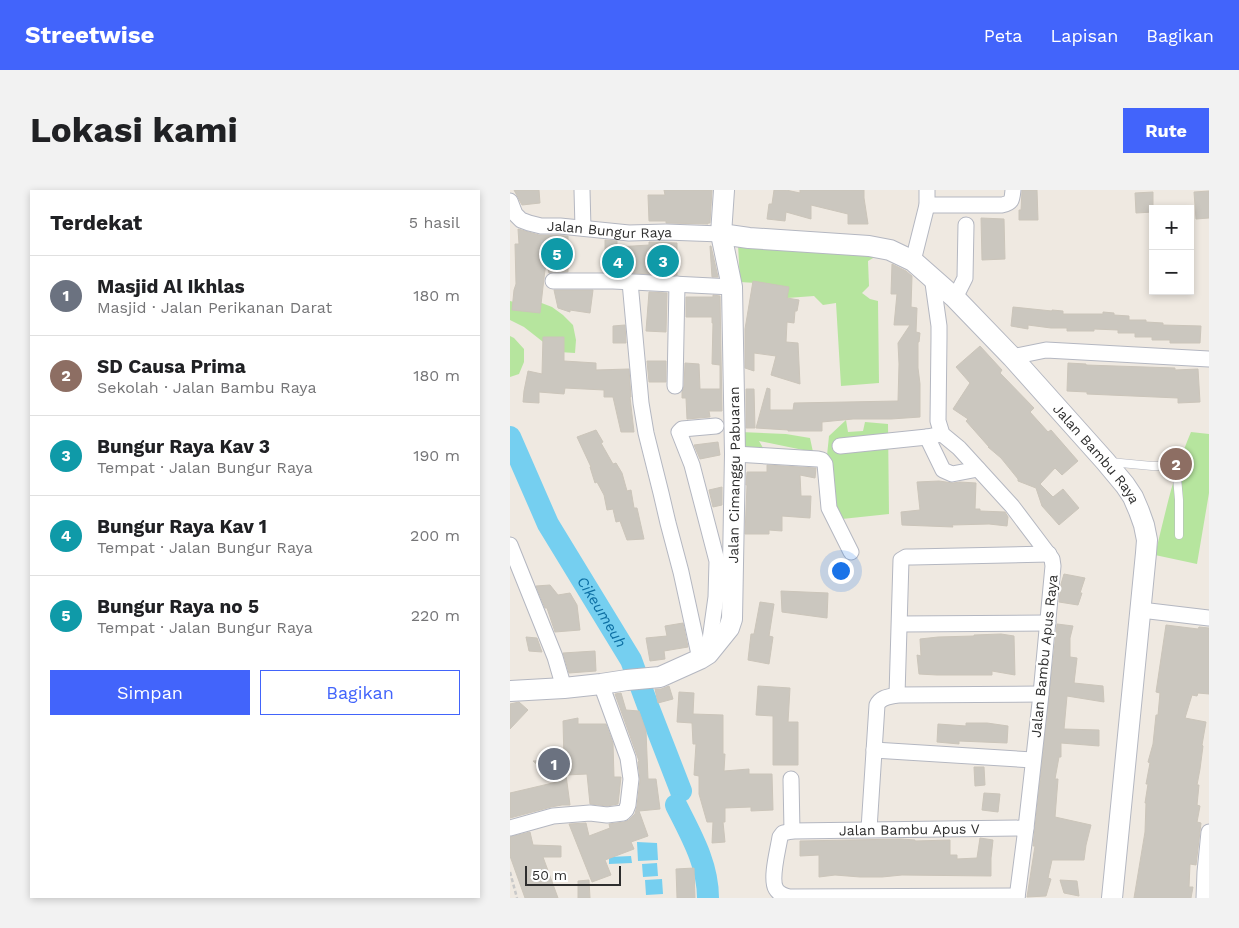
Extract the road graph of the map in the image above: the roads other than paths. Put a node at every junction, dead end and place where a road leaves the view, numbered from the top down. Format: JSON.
{"nodes":[{"id":1,"x":582,"y":190,"type":"edge"},
{"id":2,"x":724,"y":190,"type":"edge"},
{"id":3,"x":1013,"y":190,"type":"edge"},
{"id":4,"x":927,"y":198,"type":"edge"},
{"id":5,"x":510,"y":201,"type":"edge"},
{"id":6,"x":966,"y":225,"type":"dead end"},
{"id":7,"x":583,"y":228,"type":"junction"},
{"id":8,"x":721,"y":234,"type":"junction"},
{"id":9,"x":914,"y":261,"type":"junction"},
{"id":10,"x":932,"y":276,"type":"junction"},
{"id":11,"x":553,"y":281,"type":"road end"},
{"id":12,"x":630,"y":282,"type":"junction"},
{"id":13,"x":677,"y":284,"type":"junction"},
{"id":14,"x":732,"y":287,"type":"junction"},
{"id":15,"x":955,"y":298,"type":"junction"},
{"id":16,"x":1012,"y":357,"type":"junction"},
{"id":17,"x":1209,"y":359,"type":"edge"},
{"id":18,"x":675,"y":386,"type":"dead end"},
{"id":19,"x":716,"y":426,"type":"dead end"},
{"id":20,"x":934,"y":435,"type":"junction"},
{"id":21,"x":840,"y":446,"type":"dead end"},
{"id":22,"x":735,"y":454,"type":"junction"},
{"id":23,"x":1105,"y":461,"type":"junction"},
{"id":24,"x":978,"y":469,"type":"junction"},
{"id":25,"x":1179,"y":535,"type":"dead end"},
{"id":26,"x":510,"y":545,"type":"edge"},
{"id":27,"x":851,"y":552,"type":"dead end"},
{"id":28,"x":1049,"y":554,"type":"junction"},
{"id":29,"x":1140,"y":610,"type":"junction"},
{"id":30,"x":1209,"y":618,"type":"edge"},
{"id":31,"x":1048,"y":623,"type":"junction"},
{"id":32,"x":900,"y":624,"type":"junction"},
{"id":33,"x":704,"y":657,"type":"junction"},
{"id":34,"x":601,"y":684,"type":"junction"},
{"id":35,"x":564,"y":688,"type":"junction"},
{"id":36,"x":510,"y":691,"type":"edge"},
{"id":37,"x":1041,"y":694,"type":"junction"},
{"id":38,"x":897,"y":696,"type":"junction"},
{"id":39,"x":880,"y":751,"type":"junction"},
{"id":40,"x":1033,"y":760,"type":"junction"},
{"id":41,"x":791,"y":779,"type":"dead end"},
{"id":42,"x":510,"y":828,"type":"edge"},
{"id":43,"x":1026,"y":828,"type":"junction"},
{"id":44,"x":869,"y":830,"type":"junction"},
{"id":45,"x":792,"y":831,"type":"junction"},
{"id":46,"x":1209,"y":832,"type":"edge"},
{"id":47,"x":1207,"y":872,"type":"edge"},
{"id":48,"x":1017,"y":897,"type":"edge"},
{"id":49,"x":1112,"y":898,"type":"edge"},
{"id":50,"x":1204,"y":898,"type":"edge"}],
"edges":[{"from":1,"to":7,"type":"street"},
{"from":2,"to":8,"type":"street","name":"Jalan Cimanggu Pabuaran"},
{"from":3,"to":4,"type":"street"},
{"from":4,"to":9,"type":"street"},
{"from":5,"to":7,"type":"street","name":"Jalan Bungur Raya"},
{"from":6,"to":15,"type":"street"},
{"from":7,"to":8,"type":"street","name":"Jalan Bungur Raya"},
{"from":8,"to":9,"type":"street","name":"Jalan Bambu Raya"},
{"from":8,"to":14,"type":"street","name":"Jalan Cimanggu Pabuaran"},
{"from":9,"to":10,"type":"street","name":"Jalan Bambu Raya"},
{"from":10,"to":15,"type":"street","name":"Jalan Bambu Raya"},
{"from":10,"to":20,"type":"street"},
{"from":11,"to":12,"type":"street"},
{"from":12,"to":13,"type":"street"},
{"from":12,"to":33,"type":"street"},
{"from":13,"to":14,"type":"street"},
{"from":13,"to":18,"type":"street"},
{"from":14,"to":22,"type":"street","name":"Jalan Cimanggu Pabuaran"},
{"from":15,"to":16,"type":"street","name":"Jalan Bambu Raya"},
{"from":16,"to":17,"type":"street"},
{"from":16,"to":23,"type":"street","name":"Jalan Bambu Raya"},
{"from":19,"to":33,"type":"street"},
{"from":20,"to":21,"type":"street"},
{"from":20,"to":24,"type":"street","name":"Jalan Bambu Apus Raya"},
{"from":20,"to":24,"type":"street"},
{"from":22,"to":27,"type":"street"},
{"from":22,"to":33,"type":"street","name":"Jalan Cimanggu Pabuaran"},
{"from":23,"to":25,"type":"lane"},
{"from":23,"to":29,"type":"street","name":"Jalan Bambu Raya"},
{"from":24,"to":28,"type":"street","name":"Jalan Bambu Apus Raya"},
{"from":26,"to":35,"type":"street"},
{"from":28,"to":31,"type":"street","name":"Jalan Bambu Apus Raya"},
{"from":28,"to":32,"type":"street"},
{"from":29,"to":30,"type":"street"},
{"from":29,"to":49,"type":"street","name":"Jalan Bambu Raya"},
{"from":31,"to":32,"type":"street"},
{"from":31,"to":37,"type":"street","name":"Jalan Bambu Apus Raya"},
{"from":32,"to":38,"type":"street"},
{"from":33,"to":34,"type":"street","name":"Jalan Cimanggu Pabuaran"},
{"from":34,"to":35,"type":"street","name":"Jalan Cimanggu Pabuaran"},
{"from":34,"to":42,"type":"street"},
{"from":35,"to":36,"type":"street","name":"Jalan Cimanggu Pabuaran"},
{"from":37,"to":38,"type":"street"},
{"from":37,"to":40,"type":"street","name":"Jalan Bambu Apus Raya"},
{"from":38,"to":39,"type":"street"},
{"from":39,"to":40,"type":"street"},
{"from":39,"to":44,"type":"street"},
{"from":40,"to":43,"type":"street","name":"Jalan Bambu Apus Raya"},
{"from":41,"to":45,"type":"street"},
{"from":43,"to":44,"type":"street","name":"Jalan Bambu Apus V"},
{"from":43,"to":48,"type":"street","name":"Jalan Bambu Apus Raya"},
{"from":44,"to":45,"type":"street","name":"Jalan Bambu Apus V"},
{"from":45,"to":48,"type":"street"},
{"from":46,"to":47,"type":"street"},
{"from":47,"to":50,"type":"street"}]}
